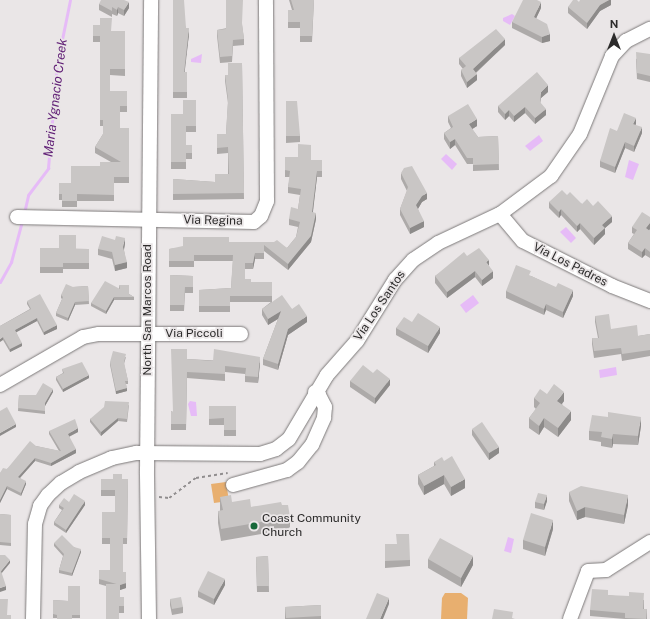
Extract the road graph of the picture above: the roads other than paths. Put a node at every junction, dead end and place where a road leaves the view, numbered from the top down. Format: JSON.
{"nodes":[{"id":1,"x":150,"y":0,"type":"edge"},
{"id":2,"x":266,"y":0,"type":"edge"},
{"id":3,"x":650,"y":29,"type":"edge"},
{"id":4,"x":500,"y":214,"type":"junction"},
{"id":5,"x":24,"y":217,"type":"dead end"},
{"id":6,"x":149,"y":221,"type":"junction"},
{"id":7,"x":650,"y":301,"type":"edge"},
{"id":8,"x":148,"y":333,"type":"junction"},
{"id":9,"x":241,"y":334,"type":"dead end"},
{"id":10,"x":0,"y":385,"type":"edge"},
{"id":11,"x":315,"y":392,"type":"junction"},
{"id":12,"x":148,"y":453,"type":"junction"},
{"id":13,"x":233,"y":479,"type":"road end"},
{"id":14,"x":650,"y":542,"type":"edge"},
{"id":15,"x":33,"y":619,"type":"edge"},
{"id":16,"x":149,"y":619,"type":"edge"},
{"id":17,"x":570,"y":619,"type":"edge"}],
"edges":[{"from":1,"to":6,"type":"street","name":"North San Marcos Road"},
{"from":2,"to":6,"type":"street","name":"Via Regina"},
{"from":3,"to":4,"type":"street","name":"Via Los Santos"},
{"from":4,"to":7,"type":"street","name":"Via Los Padres"},
{"from":4,"to":11,"type":"street","name":"Via Los Santos"},
{"from":5,"to":6,"type":"street","name":"Via Regina"},
{"from":6,"to":8,"type":"street","name":"North San Marcos Road"},
{"from":8,"to":9,"type":"street","name":"Via Piccoli"},
{"from":8,"to":10,"type":"street","name":"Via Piccoli"},
{"from":8,"to":12,"type":"street","name":"North San Marcos Road"},
{"from":11,"to":12,"type":"street","name":"Via Los Santos"},
{"from":11,"to":13,"type":"street"},
{"from":12,"to":15,"type":"street","name":"Via Los Santos"},
{"from":12,"to":16,"type":"street","name":"North San Marcos Road"},
{"from":14,"to":17,"type":"street"}]}
